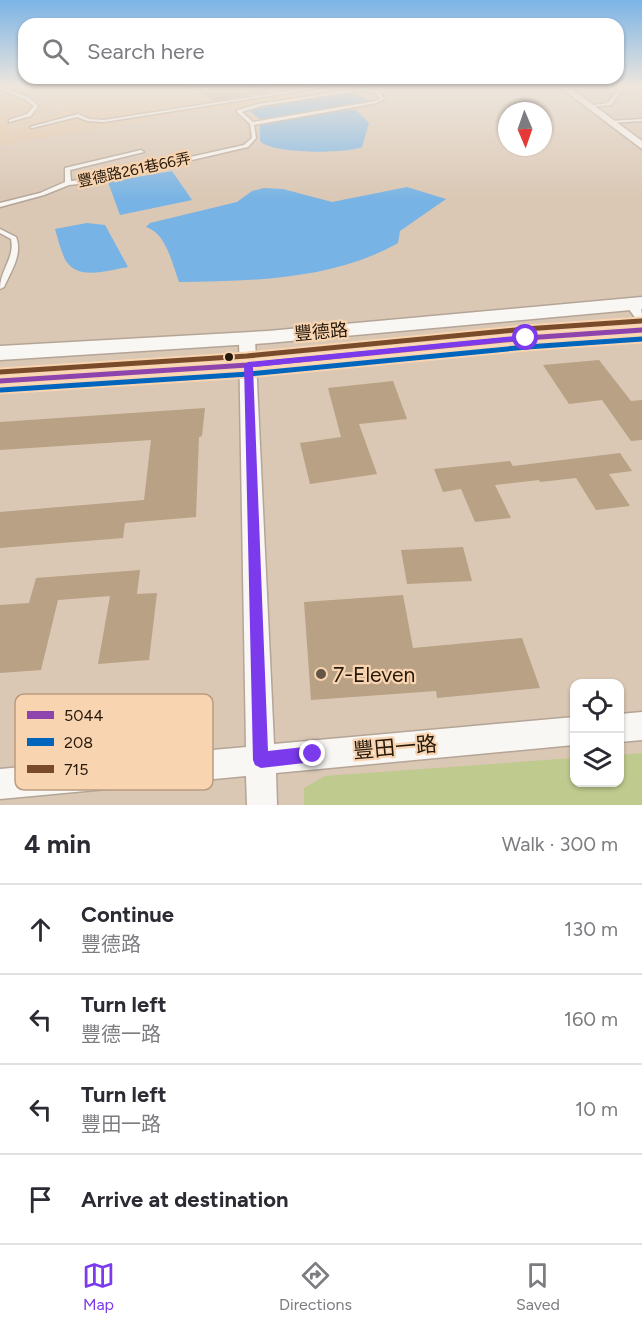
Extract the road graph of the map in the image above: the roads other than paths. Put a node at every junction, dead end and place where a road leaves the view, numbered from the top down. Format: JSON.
{"nodes":[{"id":1,"x":252,"y":124,"type":"edge"},
{"id":2,"x":41,"y":125,"type":"edge"},
{"id":3,"x":613,"y":125,"type":"edge"},
{"id":4,"x":32,"y":127,"type":"dead end"},
{"id":5,"x":642,"y":146,"type":"edge"},
{"id":6,"x":141,"y":152,"type":"dead end"},
{"id":7,"x":68,"y":183,"type":"junction"},
{"id":8,"x":0,"y":204,"type":"edge"},
{"id":9,"x":0,"y":231,"type":"edge"},
{"id":10,"x":0,"y":287,"type":"edge"},
{"id":11,"x":639,"y":308,"type":"edge"},
{"id":12,"x":642,"y":330,"type":"edge"},
{"id":13,"x":248,"y":339,"type":"junction"},
{"id":14,"x":0,"y":353,"type":"edge"},
{"id":15,"x":248,"y":365,"type":"junction"},
{"id":16,"x":0,"y":381,"type":"edge"},
{"id":17,"x":642,"y":726,"type":"edge"},
{"id":18,"x":624,"y":728,"type":"edge"},
{"id":19,"x":570,"y":731,"type":"edge"},
{"id":20,"x":261,"y":760,"type":"junction"},
{"id":21,"x":213,"y":764,"type":"edge"},
{"id":22,"x":15,"y":783,"type":"edge"},
{"id":23,"x":0,"y":784,"type":"edge"},
{"id":24,"x":262,"y":805,"type":"edge"}],
"edges":[{"from":1,"to":7,"type":"lane","name":"豐德路261巷66弄"},
{"from":2,"to":4,"type":"lane"},
{"from":3,"to":5,"type":"street"},
{"from":6,"to":7,"type":"lane"},
{"from":7,"to":8,"type":"lane","name":"豐德路261巷66弄"},
{"from":9,"to":10,"type":"lane"},
{"from":11,"to":13,"type":"main road","name":"豐德路"},
{"from":12,"to":15,"type":"main road","name":"豐德路"},
{"from":13,"to":14,"type":"main road","name":"豐德路"},
{"from":13,"to":15,"type":"street"},
{"from":15,"to":16,"type":"main road","name":"豐德路"},
{"from":15,"to":20,"type":"street"},
{"from":17,"to":18,"type":"street"},
{"from":19,"to":20,"type":"street","name":"豐田一路"},
{"from":20,"to":21,"type":"street","name":"豐田一路"},
{"from":20,"to":24,"type":"street"},
{"from":22,"to":23,"type":"street","name":"豐田一路"}]}
